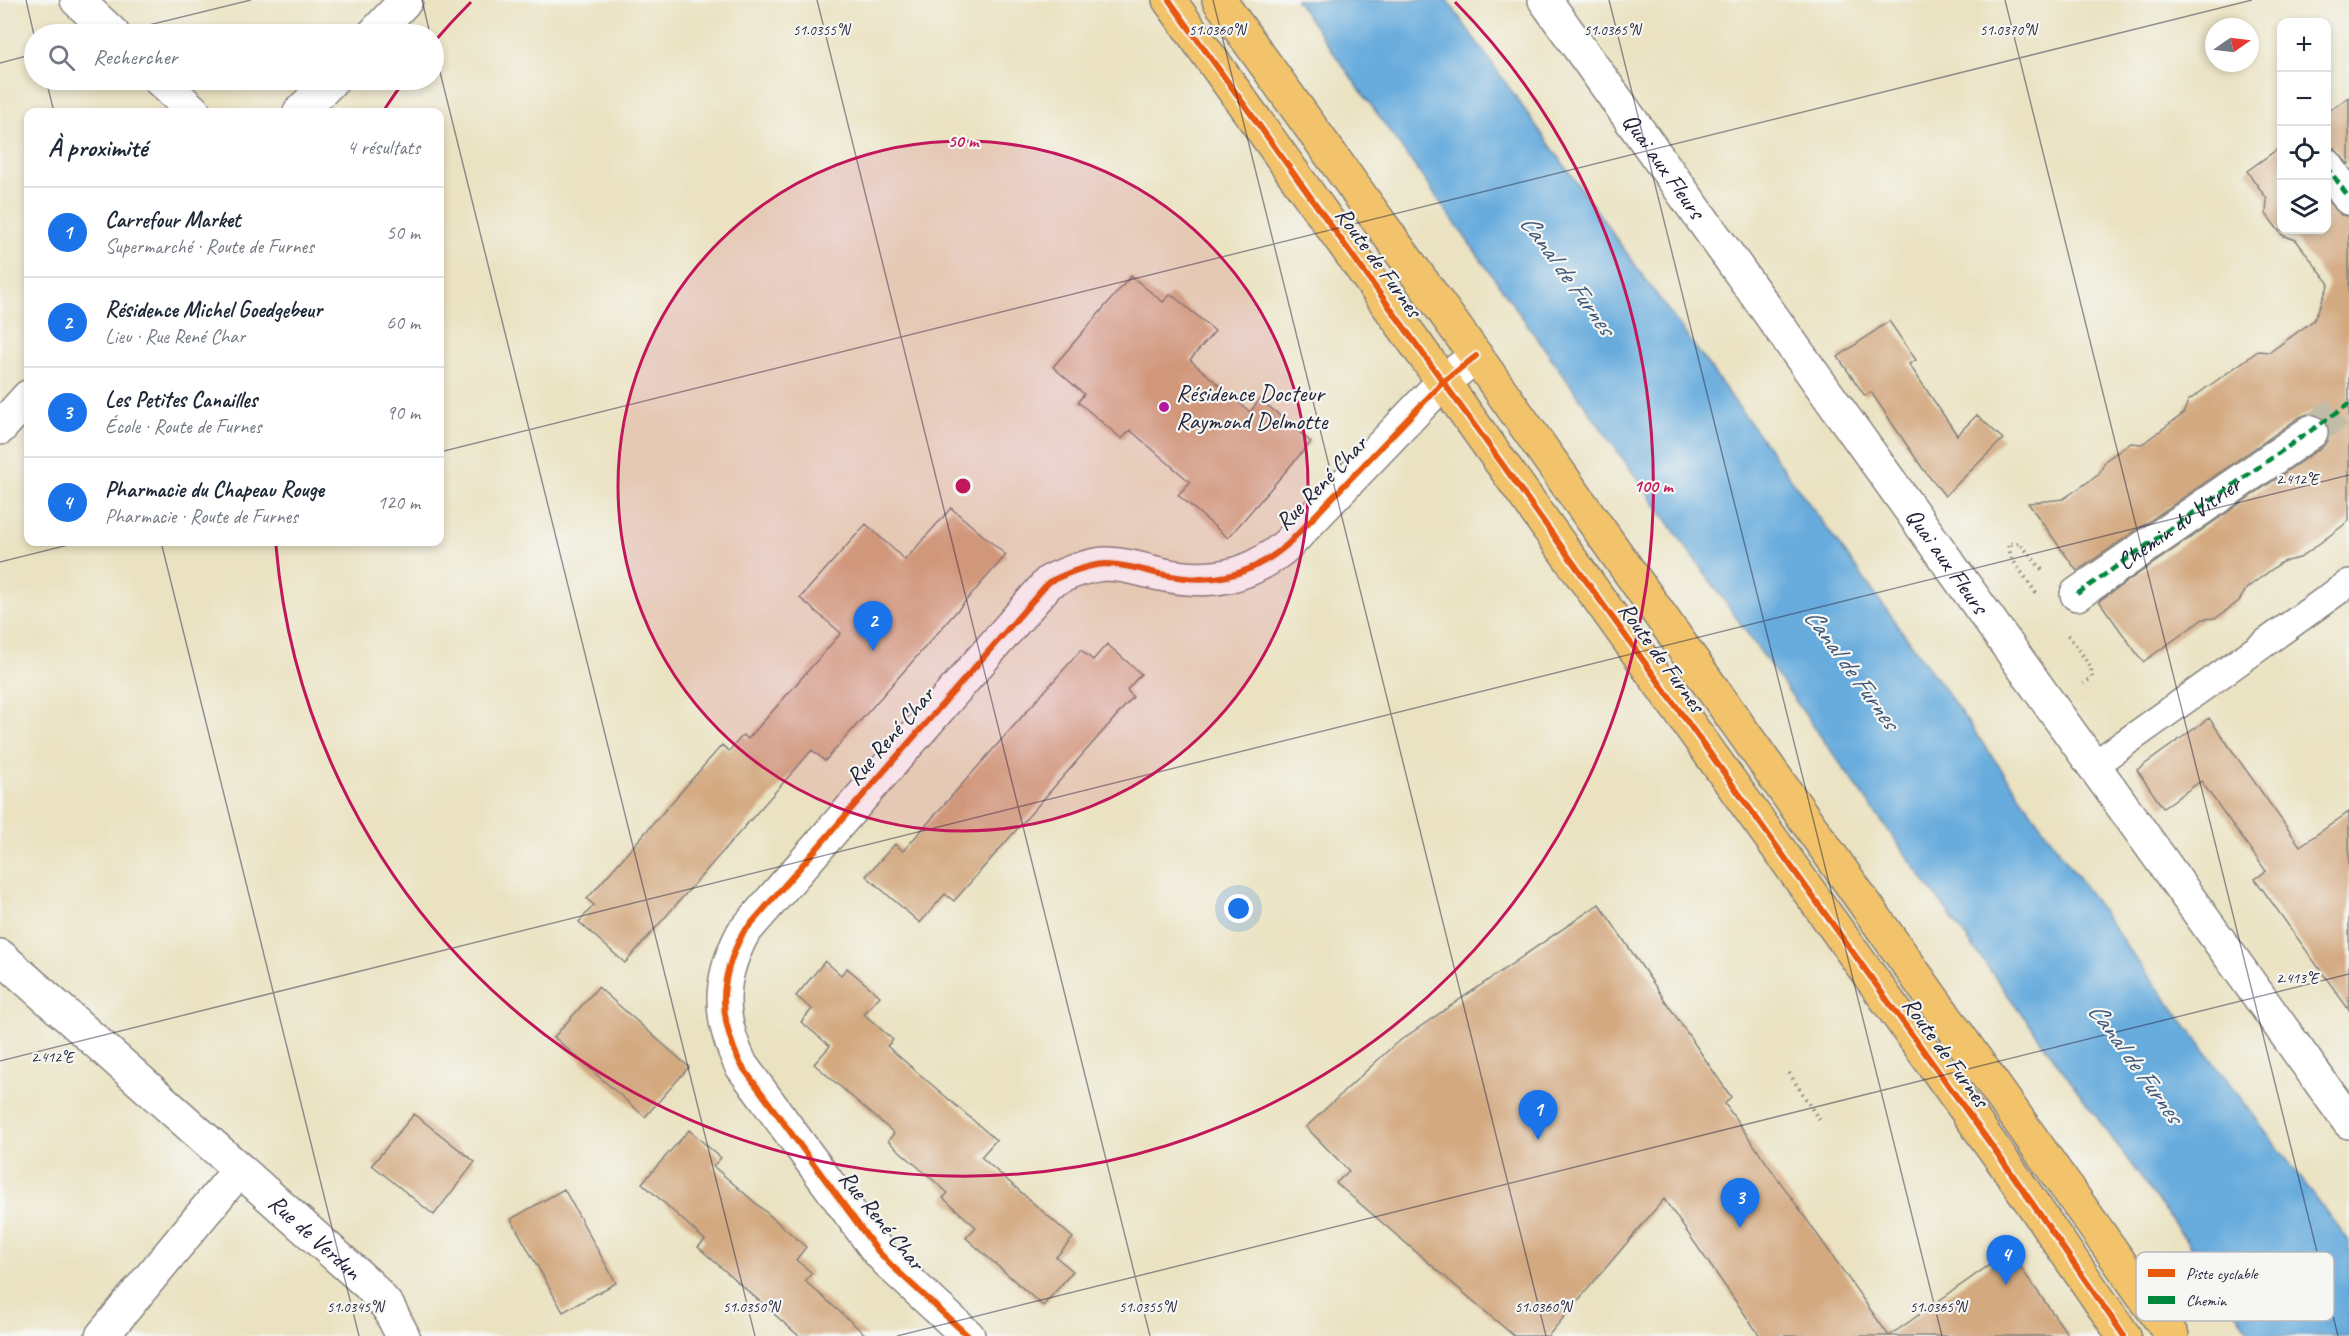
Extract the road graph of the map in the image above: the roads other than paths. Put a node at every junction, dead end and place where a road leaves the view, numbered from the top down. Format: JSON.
{"nodes":[{"id":1,"x":77,"y":0,"type":"edge"},
{"id":2,"x":406,"y":0,"type":"edge"},
{"id":3,"x":1169,"y":0,"type":"edge"},
{"id":4,"x":1219,"y":0,"type":"edge"},
{"id":5,"x":1545,"y":0,"type":"edge"},
{"id":6,"x":102,"y":24,"type":"edge"},
{"id":7,"x":383,"y":24,"type":"edge"},
{"id":8,"x":171,"y":90,"type":"edge"},
{"id":9,"x":322,"y":90,"type":"edge"},
{"id":10,"x":190,"y":108,"type":"edge"},
{"id":11,"x":304,"y":108,"type":"edge"},
{"id":12,"x":2331,"y":172,"type":"edge"},
{"id":13,"x":2349,"y":198,"type":"edge"},
{"id":14,"x":1476,"y":356,"type":"junction"},
{"id":15,"x":1443,"y":382,"type":"junction"},
{"id":16,"x":24,"y":396,"type":"edge"},
{"id":17,"x":24,"y":399,"type":"edge"},
{"id":18,"x":0,"y":410,"type":"edge"},
{"id":19,"x":0,"y":428,"type":"edge"},
{"id":20,"x":2311,"y":432,"type":"tunnel mouth"},
{"id":21,"x":2349,"y":583,"type":"edge"},
{"id":22,"x":2077,"y":594,"type":"dead end"},
{"id":23,"x":2094,"y":765,"type":"junction"},
{"id":24,"x":0,"y":956,"type":"edge"},
{"id":25,"x":2349,"y":1122,"type":"edge"},
{"id":26,"x":239,"y":1170,"type":"junction"},
{"id":27,"x":2136,"y":1285,"type":"edge"},
{"id":28,"x":2161,"y":1321,"type":"edge"},
{"id":29,"x":102,"y":1336,"type":"edge"},
{"id":30,"x":403,"y":1336,"type":"edge"},
{"id":31,"x":968,"y":1336,"type":"edge"},
{"id":32,"x":2124,"y":1336,"type":"edge"},
{"id":33,"x":2172,"y":1336,"type":"edge"}],
"edges":[{"from":1,"to":6,"type":"street"},
{"from":2,"to":7,"type":"street"},
{"from":3,"to":15,"type":"main road","name":"Route de Furnes"},
{"from":4,"to":14,"type":"main road","name":"Route de Furnes"},
{"from":5,"to":23,"type":"street","name":"Quai aux Fleurs"},
{"from":8,"to":10,"type":"street"},
{"from":9,"to":11,"type":"street"},
{"from":12,"to":13,"type":"street"},
{"from":14,"to":15,"type":"street","name":"Rue René Char"},
{"from":14,"to":27,"type":"main road","name":"Route de Furnes"},
{"from":15,"to":31,"type":"street","name":"Rue René Char"},
{"from":15,"to":32,"type":"main road","name":"Route de Furnes"},
{"from":16,"to":18,"type":"street"},
{"from":17,"to":19,"type":"street"},
{"from":20,"to":22,"type":"street","name":"Chemin du Vitrier"},
{"from":21,"to":23,"type":"lane"},
{"from":23,"to":25,"type":"street","name":"Quai aux Fleurs"},
{"from":24,"to":26,"type":"street","name":"Rue de Verdun"},
{"from":26,"to":29,"type":"street"},
{"from":26,"to":30,"type":"street","name":"Rue de Verdun"},
{"from":28,"to":33,"type":"main road","name":"Route de Furnes"}]}
